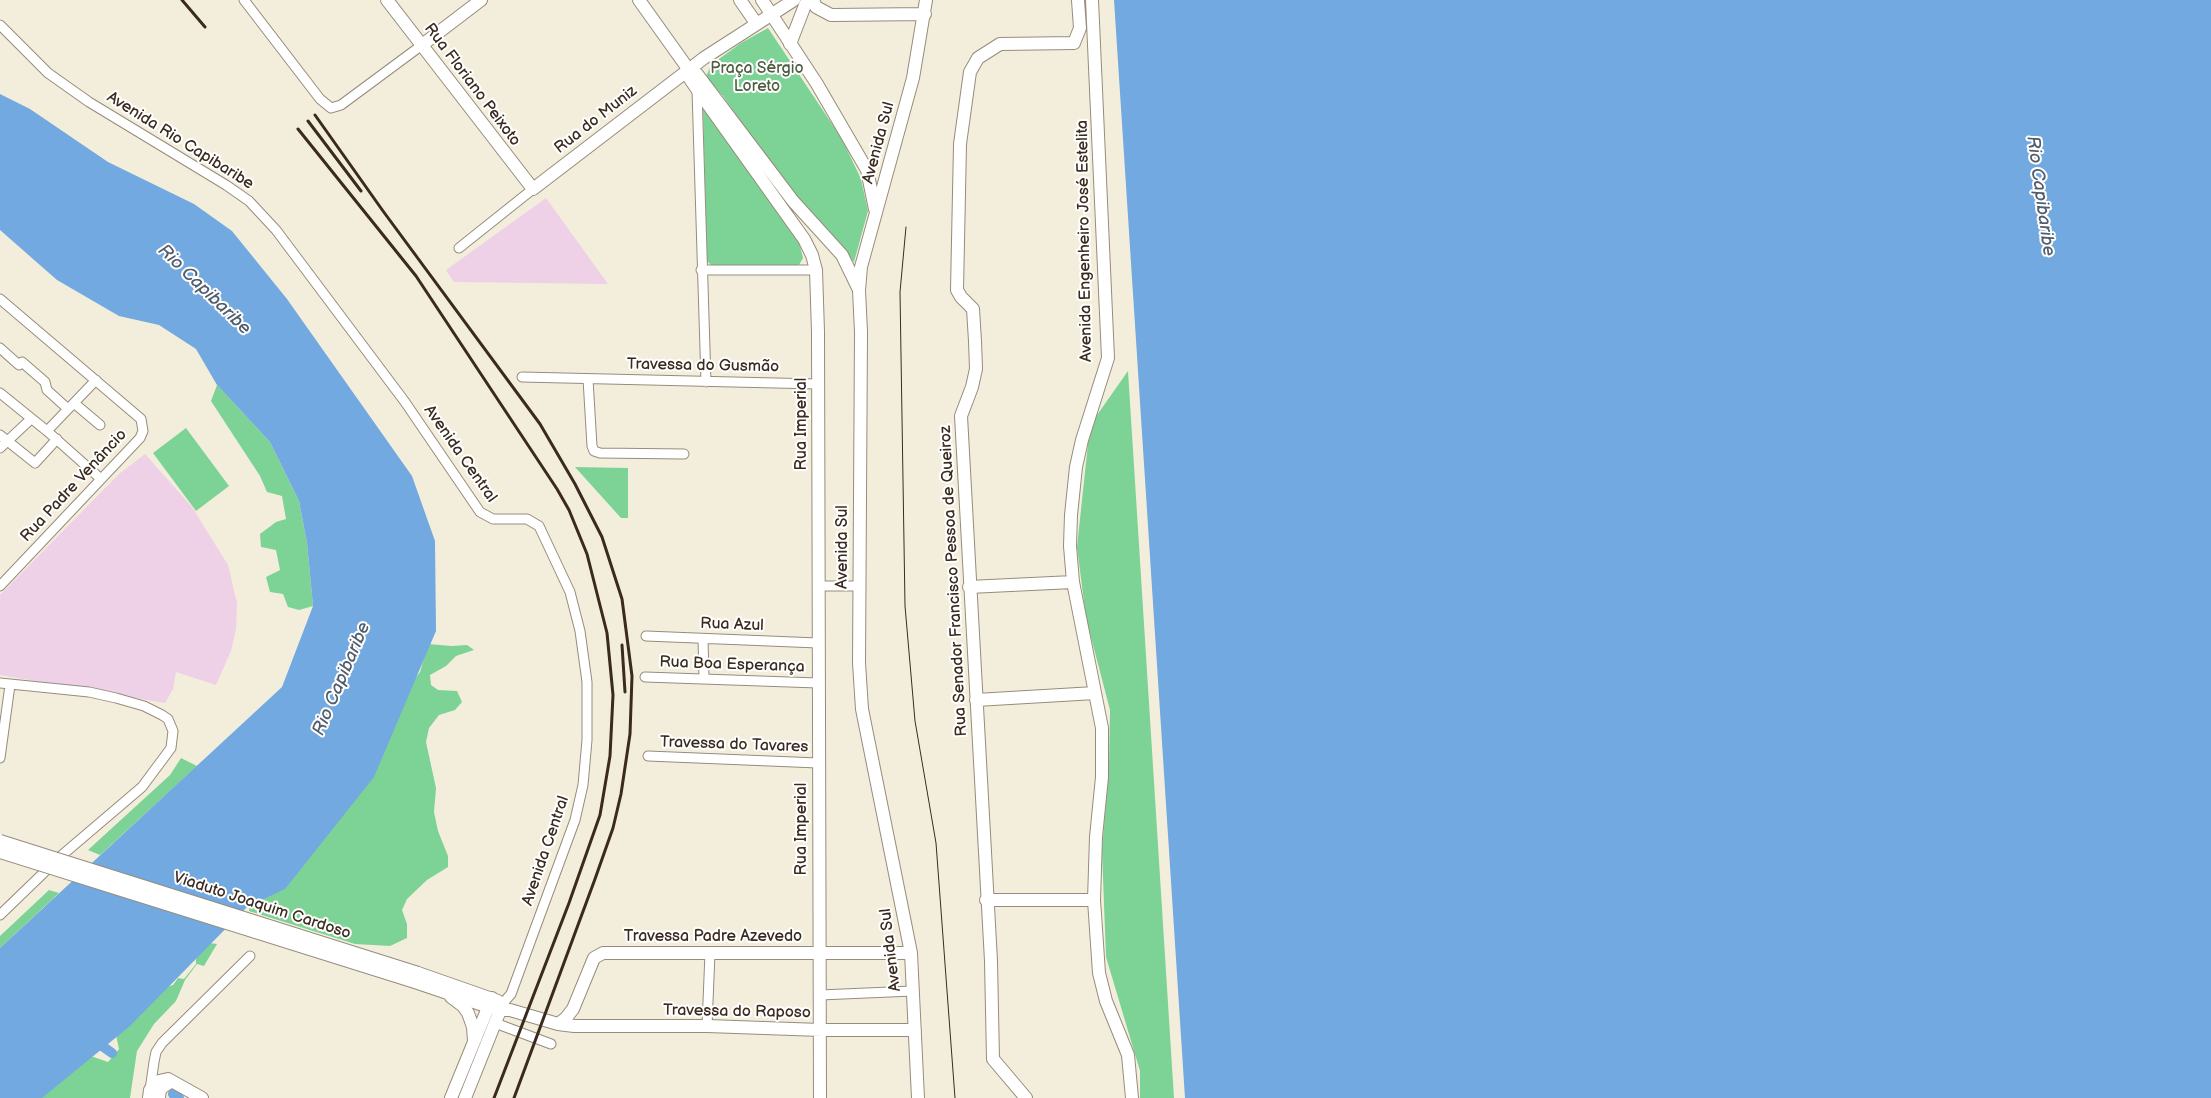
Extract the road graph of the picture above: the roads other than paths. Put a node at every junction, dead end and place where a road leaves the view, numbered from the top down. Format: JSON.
{"nodes":[{"id":1,"x":244,"y":0,"type":"edge"},
{"id":2,"x":387,"y":0,"type":"edge"},
{"id":3,"x":481,"y":0,"type":"edge"},
{"id":4,"x":639,"y":0,"type":"edge"},
{"id":5,"x":740,"y":0,"type":"edge"},
{"id":6,"x":762,"y":0,"type":"edge"},
{"id":7,"x":794,"y":0,"type":"edge"},
{"id":8,"x":806,"y":0,"type":"edge"},
{"id":9,"x":813,"y":0,"type":"edge"},
{"id":10,"x":926,"y":0,"type":"edge"},
{"id":11,"x":1078,"y":0,"type":"edge"},
{"id":12,"x":1092,"y":0,"type":"edge"},
{"id":13,"x":925,"y":14,"type":"junction"},
{"id":14,"x":772,"y":16,"type":"junction"},
{"id":15,"x":756,"y":24,"type":"junction"},
{"id":16,"x":0,"y":25,"type":"edge"},
{"id":17,"x":1074,"y":43,"type":"junction"},
{"id":18,"x":790,"y":44,"type":"junction"},
{"id":19,"x":422,"y":46,"type":"junction"},
{"id":20,"x":1096,"y":67,"type":"junction"},
{"id":21,"x":688,"y":70,"type":"junction"},
{"id":22,"x":669,"y":84,"type":"junction"},
{"id":23,"x":699,"y":86,"type":"junction"},
{"id":24,"x":533,"y":189,"type":"junction"},
{"id":25,"x":876,"y":215,"type":"junction"},
{"id":26,"x":459,"y":248,"type":"dead end"},
{"id":27,"x":701,"y":270,"type":"junction"},
{"id":28,"x":816,"y":270,"type":"junction"},
{"id":29,"x":859,"y":290,"type":"junction"},
{"id":30,"x":0,"y":299,"type":"edge"},
{"id":31,"x":327,"y":299,"type":"joint"},
{"id":32,"x":0,"y":348,"type":"edge"},
{"id":33,"x":522,"y":377,"type":"dead end"},
{"id":34,"x":588,"y":379,"type":"junction"},
{"id":35,"x":96,"y":380,"type":"junction"},
{"id":36,"x":706,"y":382,"type":"junction"},
{"id":37,"x":818,"y":384,"type":"junction"},
{"id":38,"x":4,"y":396,"type":"edge"},
{"id":39,"x":71,"y":406,"type":"junction"},
{"id":40,"x":0,"y":407,"type":"edge"},
{"id":41,"x":32,"y":419,"type":"junction"},
{"id":42,"x":100,"y":425,"type":"dead end"},
{"id":43,"x":47,"y":431,"type":"junction"},
{"id":44,"x":4,"y":438,"type":"edge"},
{"id":45,"x":57,"y":439,"type":"junction"},
{"id":46,"x":0,"y":448,"type":"edge"},
{"id":47,"x":684,"y":454,"type":"dead end"},
{"id":48,"x":101,"y":479,"type":"junction"},
{"id":49,"x":1073,"y":582,"type":"junction"},
{"id":50,"x":0,"y":586,"type":"edge"},
{"id":51,"x":818,"y":586,"type":"junction"},
{"id":52,"x":860,"y":586,"type":"junction"},
{"id":53,"x":969,"y":588,"type":"junction"},
{"id":54,"x":646,"y":636,"type":"dead end"},
{"id":55,"x":703,"y":639,"type":"junction"},
{"id":56,"x":818,"y":643,"type":"junction"},
{"id":57,"x":646,"y":677,"type":"dead end"},
{"id":58,"x":704,"y":678,"type":"junction"},
{"id":59,"x":0,"y":683,"type":"edge"},
{"id":60,"x":818,"y":683,"type":"junction"},
{"id":61,"x":10,"y":685,"type":"junction"},
{"id":62,"x":1095,"y":693,"type":"junction"},
{"id":63,"x":976,"y":700,"type":"junction"},
{"id":64,"x":648,"y":756,"type":"dead end"},
{"id":65,"x":0,"y":758,"type":"edge"},
{"id":66,"x":818,"y":763,"type":"junction"},
{"id":67,"x":0,"y":841,"type":"edge"},
{"id":68,"x":0,"y":852,"type":"edge"},
{"id":69,"x":986,"y":900,"type":"junction"},
{"id":70,"x":1094,"y":900,"type":"junction"},
{"id":71,"x":0,"y":915,"type":"edge"},
{"id":72,"x":710,"y":953,"type":"junction"},
{"id":73,"x":911,"y":953,"type":"junction"},
{"id":74,"x":819,"y":954,"type":"junction"},
{"id":75,"x":250,"y":956,"type":"dead end"},
{"id":76,"x":416,"y":978,"type":"junction"},
{"id":77,"x":433,"y":989,"type":"junction"},
{"id":78,"x":913,"y":991,"type":"junction"},
{"id":79,"x":820,"y":995,"type":"junction"},
{"id":80,"x":499,"y":1006,"type":"junction"},
{"id":81,"x":495,"y":1023,"type":"junction"},
{"id":82,"x":558,"y":1024,"type":"junction"},
{"id":83,"x":708,"y":1026,"type":"junction"},
{"id":84,"x":821,"y":1030,"type":"junction"},
{"id":85,"x":915,"y":1030,"type":"junction"},
{"id":86,"x":474,"y":1043,"type":"junction"},
{"id":87,"x":551,"y":1044,"type":"dead end"},
{"id":88,"x":153,"y":1095,"type":"edge"},
{"id":89,"x":202,"y":1098,"type":"edge"},
{"id":90,"x":451,"y":1098,"type":"edge"},
{"id":91,"x":465,"y":1098,"type":"edge"},
{"id":92,"x":820,"y":1098,"type":"edge"},
{"id":93,"x":918,"y":1098,"type":"edge"},
{"id":94,"x":1026,"y":1098,"type":"edge"},
{"id":95,"x":1132,"y":1098,"type":"edge"}],
"edges":[{"from":1,"to":19,"type":"street"},
{"from":2,"to":19,"type":"main road","name":"Rua Floriano Peixoto"},
{"from":3,"to":19,"type":"main road"},
{"from":4,"to":21,"type":"main road","name":"Rua Imperial"},
{"from":5,"to":15,"type":"main road"},
{"from":6,"to":14,"type":"main road"},
{"from":7,"to":14,"type":"main road"},
{"from":8,"to":18,"type":"main road"},
{"from":9,"to":13,"type":"main road"},
{"from":10,"to":13,"type":"main road","name":"Avenida Sul"},
{"from":11,"to":17,"type":"main road"},
{"from":12,"to":20,"type":"main road","name":"Avenida Engenheiro José Estelita"},
{"from":13,"to":25,"type":"main road","name":"Avenida Sul"},
{"from":14,"to":15,"type":"main road"},
{"from":14,"to":18,"type":"main road"},
{"from":15,"to":21,"type":"main road","name":"Rua do Muniz"},
{"from":16,"to":31,"type":"street","name":"Avenida Rio Capibaribe"},
{"from":17,"to":20,"type":"main road"},
{"from":17,"to":53,"type":"main road","name":"Rua Senador Francisco Pessoa de Queiroz"},
{"from":18,"to":25,"type":"main road"},
{"from":19,"to":24,"type":"main road","name":"Rua Floriano Peixoto"},
{"from":20,"to":49,"type":"main road","name":"Avenida Engenheiro José Estelita"},
{"from":21,"to":22,"type":"main road","name":"Rua do Muniz"},
{"from":21,"to":23,"type":"main road","name":"Rua Imperial"},
{"from":22,"to":23,"type":"main road"},
{"from":22,"to":24,"type":"main road","name":"Rua do Muniz"},
{"from":23,"to":27,"type":"street"},
{"from":23,"to":28,"type":"main road","name":"Rua Imperial"},
{"from":23,"to":29,"type":"main road","name":"Rua Imperial"},
{"from":24,"to":26,"type":"street","name":"Rua do Muniz"},
{"from":25,"to":29,"type":"main road","name":"Avenida Sul"},
{"from":27,"to":28,"type":"street"},
{"from":27,"to":36,"type":"street"},
{"from":28,"to":37,"type":"main road","name":"Rua Imperial"},
{"from":29,"to":52,"type":"main road","name":"Avenida Sul"},
{"from":30,"to":35,"type":"street"},
{"from":31,"to":80,"type":"street","name":"Avenida Central"},
{"from":32,"to":39,"type":"street"},
{"from":33,"to":34,"type":"street","name":"Travessa do Gusmão"},
{"from":34,"to":36,"type":"street","name":"Travessa do Gusmão"},
{"from":34,"to":47,"type":"street"},
{"from":35,"to":39,"type":"street"},
{"from":35,"to":48,"type":"street","name":"Rua Padre Venâncio"},
{"from":36,"to":37,"type":"street","name":"Travessa do Gusmão"},
{"from":37,"to":51,"type":"main road","name":"Rua Imperial"},
{"from":38,"to":40,"type":"street"},
{"from":38,"to":41,"type":"street"},
{"from":39,"to":42,"type":"street"},
{"from":39,"to":43,"type":"street"},
{"from":41,"to":43,"type":"street"},
{"from":41,"to":44,"type":"street"},
{"from":43,"to":45,"type":"street"},
{"from":44,"to":45,"type":"street"},
{"from":44,"to":46,"type":"street"},
{"from":45,"to":48,"type":"street"},
{"from":48,"to":50,"type":"street","name":"Rua Padre Venâncio"},
{"from":49,"to":53,"type":"main road"},
{"from":49,"to":62,"type":"main road","name":"Avenida Engenheiro José Estelita"},
{"from":51,"to":52,"type":"street"},
{"from":51,"to":56,"type":"main road","name":"Rua Imperial"},
{"from":52,"to":73,"type":"main road","name":"Avenida Sul"},
{"from":53,"to":63,"type":"main road","name":"Rua Senador Francisco Pessoa de Queiroz"},
{"from":54,"to":55,"type":"street","name":"Rua Azul"},
{"from":55,"to":56,"type":"street","name":"Rua Azul"},
{"from":55,"to":58,"type":"street"},
{"from":56,"to":60,"type":"main road","name":"Rua Imperial"},
{"from":57,"to":58,"type":"street","name":"Rua Boa Esperança"},
{"from":58,"to":60,"type":"street","name":"Rua Boa Esperança"},
{"from":59,"to":61,"type":"street"},
{"from":60,"to":66,"type":"main road","name":"Rua Imperial"},
{"from":61,"to":65,"type":"street"},
{"from":61,"to":71,"type":"street"},
{"from":62,"to":63,"type":"main road"},
{"from":62,"to":70,"type":"main road","name":"Avenida Engenheiro José Estelita"},
{"from":63,"to":69,"type":"main road","name":"Rua Senador Francisco Pessoa de Queiroz"},
{"from":64,"to":66,"type":"street","name":"Travessa do Tavares"},
{"from":66,"to":74,"type":"main road","name":"Rua Imperial"},
{"from":67,"to":76,"type":"main road","name":"Viaduto Joaquim Cardoso","bridge":true},
{"from":68,"to":76,"type":"main road","name":"Viaduto Joaquim Cardoso","bridge":true},
{"from":69,"to":70,"type":"main road"},
{"from":69,"to":94,"type":"main road","name":"Rua Senador Francisco Pessoa de Queiroz"},
{"from":70,"to":95,"type":"main road","name":"Avenida Engenheiro José Estelita"},
{"from":72,"to":74,"type":"main road","name":"Travessa Padre Azevedo"},
{"from":72,"to":82,"type":"main road","name":"Travessa Padre Azevedo"},
{"from":72,"to":83,"type":"street"},
{"from":73,"to":74,"type":"main road","name":"Travessa Padre Azevedo"},
{"from":73,"to":78,"type":"main road","name":"Avenida Sul"},
{"from":74,"to":79,"type":"main road","name":"Rua Imperial"},
{"from":75,"to":88,"type":"street"},
{"from":76,"to":77,"type":"main road","name":"Viaduto Joaquim Cardoso"},
{"from":76,"to":80,"type":"main road","name":"Viaduto Joaquim Cardoso"},
{"from":77,"to":80,"type":"main road","name":"Viaduto Joaquim Cardoso"},
{"from":77,"to":86,"type":"main road"},
{"from":78,"to":79,"type":"street"},
{"from":78,"to":85,"type":"main road","name":"Avenida Sul"},
{"from":79,"to":84,"type":"main road","name":"Rua Imperial"},
{"from":80,"to":81,"type":"main road"},
{"from":80,"to":82,"type":"main road","name":"Viaduto Joaquim Cardoso"},
{"from":80,"to":86,"type":"main road"},
{"from":81,"to":87,"type":"street"},
{"from":81,"to":91,"type":"main road"},
{"from":82,"to":83,"type":"main road","name":"Travessa do Raposo"},
{"from":83,"to":84,"type":"main road","name":"Travessa do Raposo"},
{"from":84,"to":85,"type":"main road","name":"Travessa do Raposo"},
{"from":84,"to":92,"type":"main road","name":"Rua Imperial"},
{"from":85,"to":93,"type":"main road","name":"Avenida Sul"},
{"from":86,"to":90,"type":"main road"},
{"from":88,"to":89,"type":"main road"}]}
